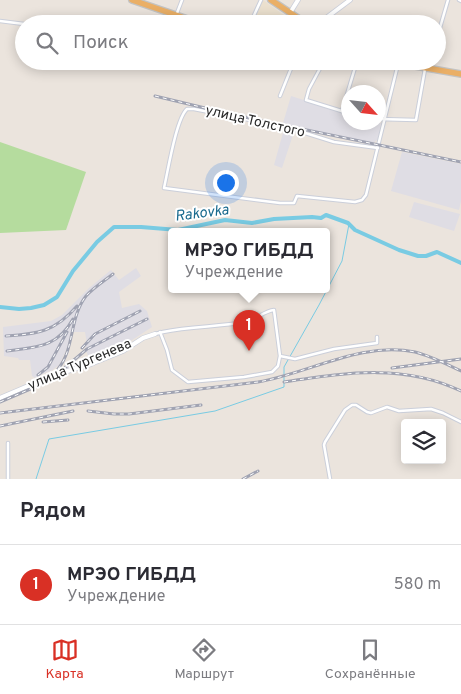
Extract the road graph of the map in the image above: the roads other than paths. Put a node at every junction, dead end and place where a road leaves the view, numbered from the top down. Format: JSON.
{"nodes":[{"id":1,"x":132,"y":0,"type":"edge"},
{"id":2,"x":182,"y":0,"type":"edge"},
{"id":3,"x":261,"y":0,"type":"edge"},
{"id":4,"x":271,"y":0,"type":"edge"},
{"id":5,"x":298,"y":0,"type":"edge"},
{"id":6,"x":350,"y":0,"type":"edge"},
{"id":7,"x":448,"y":0,"type":"edge"},
{"id":8,"x":290,"y":12,"type":"junction"},
{"id":9,"x":176,"y":15,"type":"joint"},
{"id":10,"x":254,"y":15,"type":"edge"},
{"id":11,"x":294,"y":15,"type":"edge"},
{"id":12,"x":330,"y":15,"type":"edge"},
{"id":13,"x":444,"y":15,"type":"edge"},
{"id":14,"x":0,"y":21,"type":"edge"},
{"id":15,"x":15,"y":23,"type":"edge"},
{"id":16,"x":290,"y":70,"type":"edge"},
{"id":17,"x":319,"y":70,"type":"edge"},
{"id":18,"x":354,"y":70,"type":"edge"},
{"id":19,"x":397,"y":70,"type":"edge"},
{"id":20,"x":427,"y":70,"type":"edge"},
{"id":21,"x":438,"y":70,"type":"edge"},
{"id":22,"x":461,"y":74,"type":"edge"},
{"id":23,"x":350,"y":85,"type":"edge"},
{"id":24,"x":280,"y":96,"type":"dead end"},
{"id":25,"x":386,"y":109,"type":"edge"},
{"id":26,"x":341,"y":111,"type":"edge"},
{"id":27,"x":386,"y":120,"type":"edge"},
{"id":28,"x":381,"y":130,"type":"edge"},
{"id":29,"x":378,"y":148,"type":"junction"},
{"id":30,"x":160,"y":332,"type":"junction"},
{"id":31,"x":155,"y":334,"type":"joint"},
{"id":32,"x":377,"y":337,"type":"dead end"},
{"id":33,"x":280,"y":356,"type":"junction"},
{"id":34,"x":0,"y":398,"type":"edge"},
{"id":35,"x":461,"y":422,"type":"edge"},
{"id":36,"x":8,"y":443,"type":"dead end"},
{"id":37,"x":8,"y":479,"type":"edge"},
{"id":38,"x":330,"y":479,"type":"edge"}],
"edges":[{"from":1,"to":9,"type":"highway"},
{"from":2,"to":9,"type":"street"},
{"from":3,"to":10,"type":"street"},
{"from":4,"to":8,"type":"highway"},
{"from":5,"to":8,"type":"street"},
{"from":6,"to":12,"type":"street"},
{"from":7,"to":13,"type":"street"},
{"from":8,"to":11,"type":"highway"},
{"from":14,"to":15,"type":"street"},
{"from":16,"to":24,"type":"street"},
{"from":17,"to":26,"type":"street"},
{"from":18,"to":23,"type":"street"},
{"from":19,"to":25,"type":"street"},
{"from":20,"to":27,"type":"street"},
{"from":21,"to":22,"type":"highway"},
{"from":28,"to":29,"type":"street"},
{"from":29,"to":29,"type":"street","name":"улица Толстого"},
{"from":30,"to":31,"type":"street","name":"улица Тургенева"},
{"from":30,"to":33,"type":"street"},
{"from":30,"to":33,"type":"street","name":"улица Тургенева"},
{"from":31,"to":34,"type":"street","name":"улица Тургенева"},
{"from":32,"to":33,"type":"street"},
{"from":35,"to":38,"type":"street"},
{"from":36,"to":37,"type":"street"}]}
